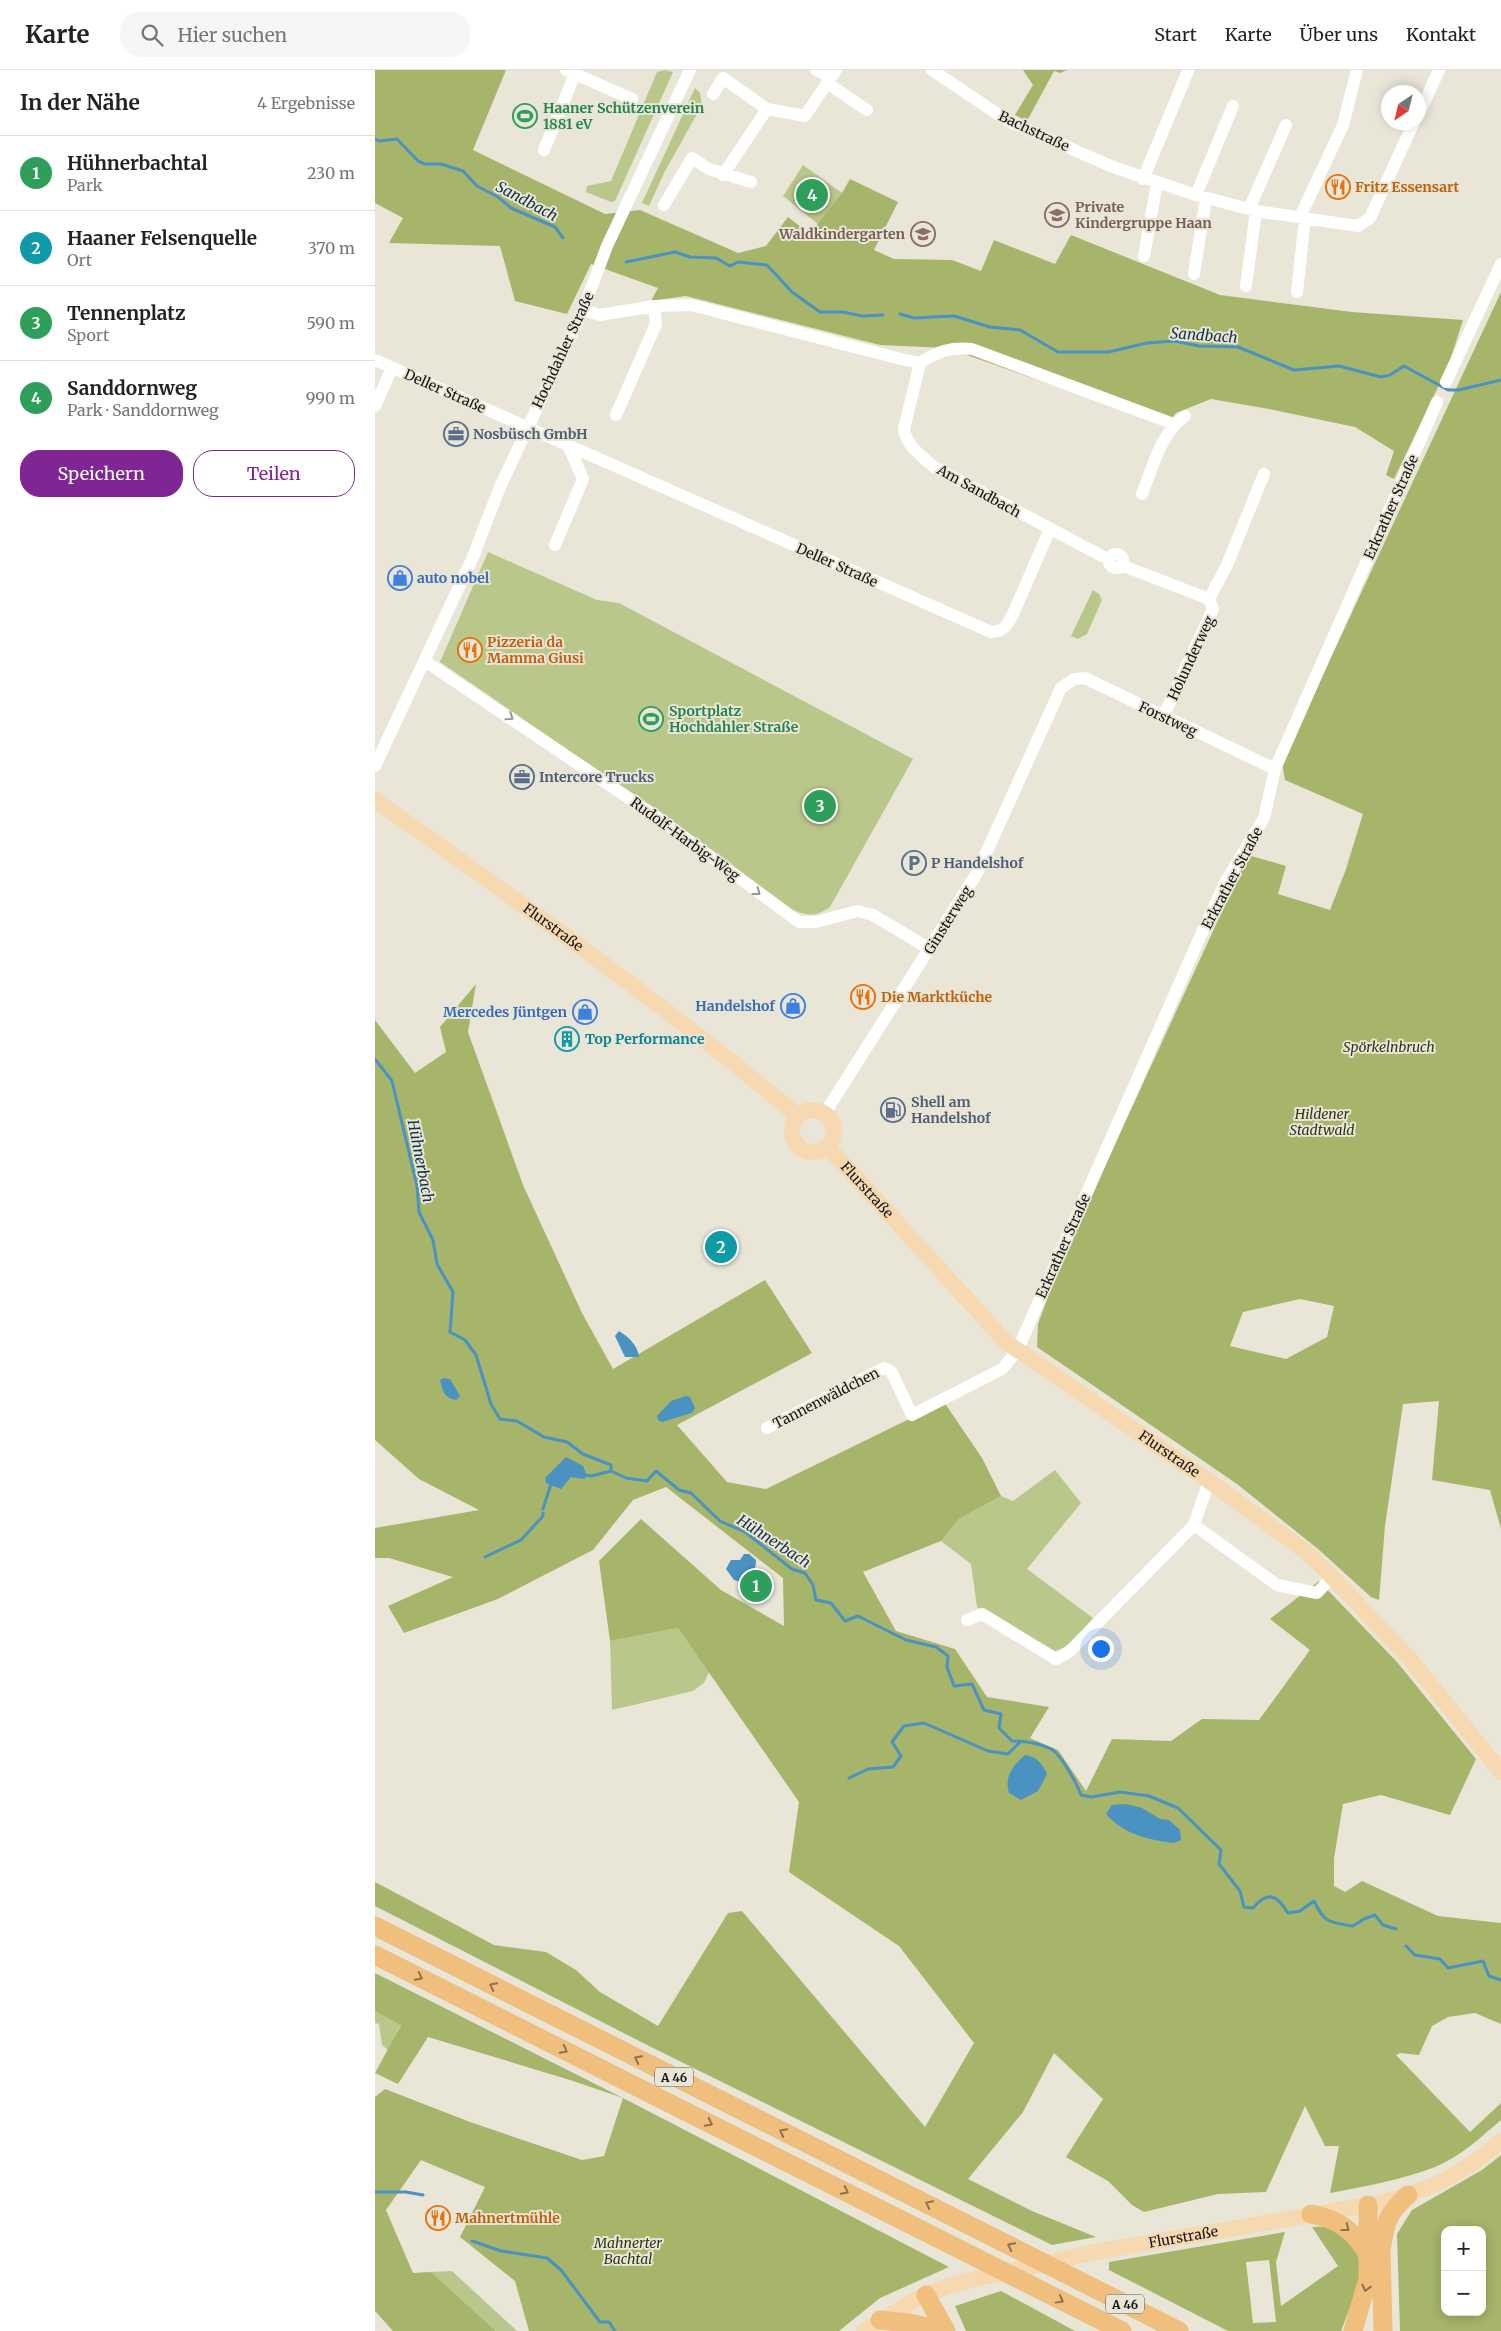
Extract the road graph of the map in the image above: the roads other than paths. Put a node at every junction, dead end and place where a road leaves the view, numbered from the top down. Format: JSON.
{"nodes":[{"id":1,"x":690,"y":70,"type":"edge"},
{"id":2,"x":816,"y":70,"type":"edge"},
{"id":3,"x":931,"y":70,"type":"edge"},
{"id":4,"x":1357,"y":70,"type":"edge"},
{"id":5,"x":1439,"y":70,"type":"edge"},
{"id":6,"x":1188,"y":71,"type":"dead end"},
{"id":7,"x":571,"y":72,"type":"edge"},
{"id":8,"x":831,"y":77,"type":"edge"},
{"id":9,"x":713,"y":94,"type":"dead end"},
{"id":10,"x":632,"y":99,"type":"dead end"},
{"id":11,"x":1426,"y":99,"type":"edge"},
{"id":12,"x":1233,"y":106,"type":"dead end"},
{"id":13,"x":767,"y":109,"type":"junction"},
{"id":14,"x":867,"y":110,"type":"dead end"},
{"id":15,"x":1286,"y":125,"type":"dead end"},
{"id":16,"x":1410,"y":130,"type":"edge"},
{"id":17,"x":544,"y":150,"type":"dead end"},
{"id":18,"x":1143,"y":179,"type":"junction"},
{"id":19,"x":1157,"y":183,"type":"junction"},
{"id":20,"x":1201,"y":197,"type":"junction"},
{"id":21,"x":664,"y":205,"type":"dead end"},
{"id":22,"x":1253,"y":210,"type":"junction"},
{"id":23,"x":1302,"y":218,"type":"junction"},
{"id":24,"x":1144,"y":256,"type":"dead end"},
{"id":25,"x":1501,"y":264,"type":"edge"},
{"id":26,"x":1194,"y":274,"type":"dead end"},
{"id":27,"x":1246,"y":286,"type":"dead end"},
{"id":28,"x":1297,"y":292,"type":"dead end"},
{"id":29,"x":655,"y":306,"type":"junction"},
{"id":30,"x":583,"y":310,"type":"junction"},
{"id":31,"x":375,"y":360,"type":"edge"},
{"id":32,"x":920,"y":362,"type":"junction"},
{"id":33,"x":392,"y":368,"type":"junction"},
{"id":34,"x":1447,"y":382,"type":"dead end"},
{"id":35,"x":1437,"y":402,"type":"dead end"},
{"id":36,"x":375,"y":406,"type":"edge"},
{"id":37,"x":616,"y":415,"type":"dead end"},
{"id":38,"x":527,"y":428,"type":"junction"},
{"id":39,"x":569,"y":447,"type":"junction"},
{"id":40,"x":1263,"y":474,"type":"dead end"},
{"id":41,"x":1142,"y":494,"type":"dead end"},
{"id":42,"x":1050,"y":529,"type":"junction"},
{"id":43,"x":555,"y":545,"type":"dead end"},
{"id":44,"x":1102,"y":556,"type":"dead end"},
{"id":45,"x":1121,"y":565,"type":"dead end"},
{"id":46,"x":1209,"y":600,"type":"junction"},
{"id":47,"x":425,"y":661,"type":"junction"},
{"id":48,"x":1061,"y":688,"type":"joint"},
{"id":49,"x":1163,"y":717,"type":"junction"},
{"id":50,"x":375,"y":766,"type":"edge"},
{"id":51,"x":1275,"y":769,"type":"junction"},
{"id":52,"x":375,"y":800,"type":"edge"},
{"id":53,"x":930,"y":950,"type":"junction"},
{"id":54,"x":825,"y":1113,"type":"junction"},
{"id":55,"x":798,"y":1116,"type":"junction"},
{"id":56,"x":828,"y":1147,"type":"junction"},
{"id":57,"x":1017,"y":1351,"type":"junction"},
{"id":58,"x":767,"y":1428,"type":"dead end"},
{"id":59,"x":1209,"y":1482,"type":"junction"},
{"id":60,"x":1195,"y":1525,"type":"junction"},
{"id":61,"x":1332,"y":1577,"type":"junction"},
{"id":62,"x":967,"y":1620,"type":"dead end"},
{"id":63,"x":1501,"y":1772,"type":"edge"},
{"id":64,"x":375,"y":1926,"type":"edge"},
{"id":65,"x":375,"y":1955,"type":"edge"},
{"id":66,"x":1501,"y":2141,"type":"edge"},
{"id":67,"x":1408,"y":2195,"type":"junction"},
{"id":68,"x":1371,"y":2204,"type":"junction"},
{"id":69,"x":1311,"y":2214,"type":"junction"},
{"id":70,"x":1375,"y":2254,"type":"junction"},
{"id":71,"x":927,"y":2295,"type":"junction"},
{"id":72,"x":1080,"y":2311,"type":"junction"},
{"id":73,"x":880,"y":2320,"type":"junction"},
{"id":74,"x":864,"y":2331,"type":"edge"},
{"id":75,"x":936,"y":2331,"type":"edge"},
{"id":76,"x":946,"y":2331,"type":"edge"},
{"id":77,"x":1104,"y":2331,"type":"edge"},
{"id":78,"x":1122,"y":2331,"type":"edge"},
{"id":79,"x":1179,"y":2331,"type":"edge"},
{"id":80,"x":1353,"y":2331,"type":"edge"},
{"id":81,"x":1383,"y":2331,"type":"edge"}],
"edges":[{"from":1,"to":30,"type":"street","name":"Hochdahler Straße"},
{"from":2,"to":8,"type":"street"},
{"from":3,"to":18,"type":"street","name":"Bachstraße"},
{"from":4,"to":23,"type":"street"},
{"from":5,"to":11,"type":"street"},
{"from":6,"to":18,"type":"street"},
{"from":7,"to":10,"type":"street"},
{"from":7,"to":17,"type":"street"},
{"from":8,"to":13,"type":"street"},
{"from":8,"to":14,"type":"street"},
{"from":9,"to":13,"type":"street"},
{"from":12,"to":20,"type":"street"},
{"from":13,"to":21,"type":"street"},
{"from":15,"to":22,"type":"street"},
{"from":16,"to":23,"type":"street","name":"Bachstraße"},
{"from":18,"to":19,"type":"street","name":"Bachstraße"},
{"from":19,"to":20,"type":"street","name":"Bachstraße"},
{"from":19,"to":24,"type":"street"},
{"from":20,"to":22,"type":"street","name":"Bachstraße"},
{"from":20,"to":26,"type":"street"},
{"from":22,"to":23,"type":"street","name":"Bachstraße"},
{"from":22,"to":27,"type":"street"},
{"from":23,"to":28,"type":"street"},
{"from":25,"to":34,"type":"street"},
{"from":29,"to":30,"type":"street"},
{"from":29,"to":32,"type":"street"},
{"from":29,"to":37,"type":"street"},
{"from":30,"to":38,"type":"street","name":"Hochdahler Straße"},
{"from":31,"to":33,"type":"street","name":"Deller Straße"},
{"from":32,"to":41,"type":"street"},
{"from":32,"to":42,"type":"street","name":"Am Sandbach"},
{"from":33,"to":36,"type":"street"},
{"from":33,"to":38,"type":"street","name":"Deller Straße"},
{"from":35,"to":51,"type":"street","name":"Erkrather Straße"},
{"from":38,"to":39,"type":"street","name":"Deller Straße"},
{"from":38,"to":47,"type":"street","name":"Hochdahler Straße"},
{"from":39,"to":42,"type":"street","name":"Deller Straße"},
{"from":39,"to":43,"type":"street"},
{"from":40,"to":46,"type":"street"},
{"from":42,"to":44,"type":"street","name":"Am Sandbach"},
{"from":45,"to":46,"type":"street"},
{"from":46,"to":49,"type":"street","name":"Holunderweg"},
{"from":47,"to":50,"type":"street","name":"Hochdahler Straße"},
{"from":47,"to":53,"type":"street","name":"Rudolf-Harbig-Weg","one_way":true},
{"from":48,"to":49,"type":"street","name":"Forstweg"},
{"from":48,"to":53,"type":"street","name":"Ginsterweg"},
{"from":49,"to":51,"type":"street","name":"Forstweg"},
{"from":51,"to":57,"type":"street","name":"Erkrather Straße"},
{"from":52,"to":55,"type":"main road","name":"Flurstraße"},
{"from":53,"to":54,"type":"street","name":"Ginsterweg"},
{"from":54,"to":55,"type":"main road"},
{"from":54,"to":56,"type":"main road"},
{"from":55,"to":56,"type":"main road"},
{"from":56,"to":57,"type":"main road","name":"Flurstraße"},
{"from":57,"to":58,"type":"street","name":"Tannenwäldchen"},
{"from":57,"to":59,"type":"main road","name":"Flurstraße"},
{"from":59,"to":60,"type":"street"},
{"from":59,"to":61,"type":"main road","name":"Flurstraße"},
{"from":60,"to":61,"type":"street"},
{"from":60,"to":62,"type":"street"},
{"from":61,"to":63,"type":"main road","name":"Flurstraße"},
{"from":79,"to":64,"type":"highway","number":"A 46","one_way":true},
{"from":65,"to":72,"type":"highway","number":"A 46","one_way":true},
{"from":66,"to":67,"type":"main road","name":"Flurstraße"},
{"from":67,"to":68,"type":"main road","name":"Flurstraße"},
{"from":67,"to":70,"type":"highway"},
{"from":68,"to":69,"type":"main road","name":"Flurstraße"},
{"from":68,"to":70,"type":"highway"},
{"from":69,"to":70,"type":"highway","one_way":true},
{"from":69,"to":71,"type":"main road","name":"Flurstraße"},
{"from":70,"to":80,"type":"highway","one_way":true},
{"from":70,"to":81,"type":"highway"},
{"from":71,"to":73,"type":"main road","name":"Flurstraße"},
{"from":71,"to":76,"type":"highway"},
{"from":72,"to":77,"type":"highway"},
{"from":72,"to":78,"type":"highway","number":"A 46"},
{"from":73,"to":74,"type":"main road","name":"Flurstraße"},
{"from":73,"to":75,"type":"highway"}]}
